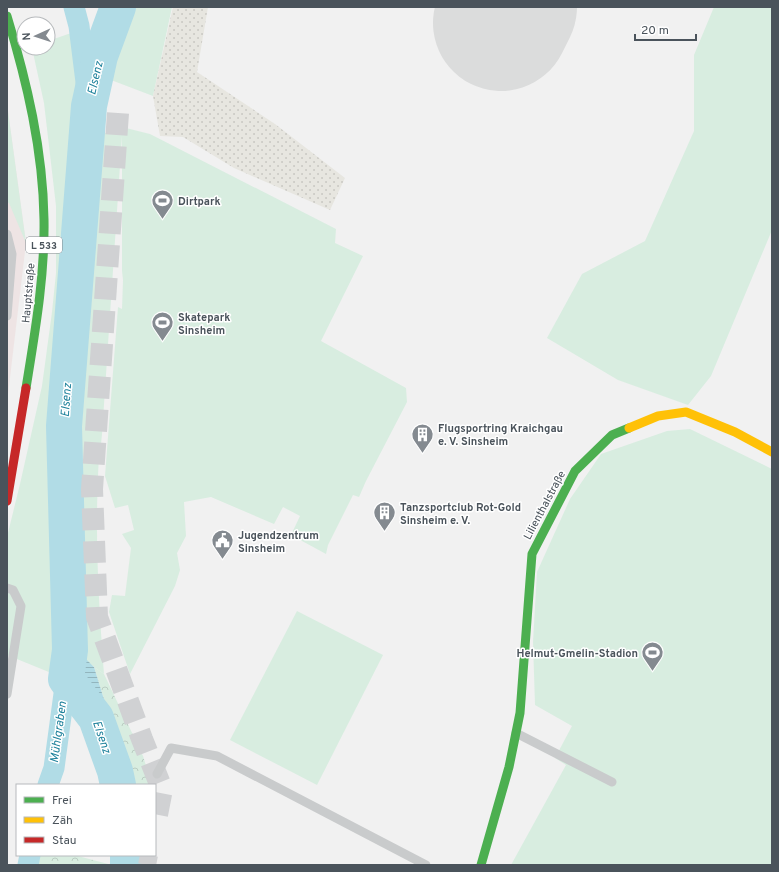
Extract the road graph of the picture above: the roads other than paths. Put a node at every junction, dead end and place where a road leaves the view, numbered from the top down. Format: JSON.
{"nodes":[{"id":1,"x":7,"y":16,"type":"edge"},
{"id":2,"x":7,"y":234,"type":"edge"},
{"id":3,"x":7,"y":316,"type":"edge"},
{"id":4,"x":772,"y":452,"type":"edge"},
{"id":5,"x":7,"y":459,"type":"edge"},
{"id":6,"x":12,"y":476,"type":"junction"},
{"id":7,"x":7,"y":501,"type":"edge"},
{"id":8,"x":7,"y":588,"type":"edge"},
{"id":9,"x":7,"y":694,"type":"edge"},
{"id":10,"x":516,"y":733,"type":"junction"},
{"id":11,"x":157,"y":774,"type":"dead end"},
{"id":12,"x":612,"y":782,"type":"dead end"},
{"id":13,"x":426,"y":865,"type":"edge"},
{"id":14,"x":481,"y":865,"type":"edge"}],
"edges":[{"from":1,"to":6,"type":"street","name":"Hauptstraße","number":"L 533"},
{"from":2,"to":3,"type":"lane"},
{"from":4,"to":10,"type":"street","name":"Lilienthalstraße"},
{"from":5,"to":6,"type":"lane"},
{"from":6,"to":7,"type":"street","name":"Hauptstraße","number":"L 533"},
{"from":8,"to":9,"type":"lane"},
{"from":10,"to":12,"type":"lane"},
{"from":10,"to":14,"type":"street","name":"Lilienthalstraße"},
{"from":11,"to":13,"type":"lane"}]}
